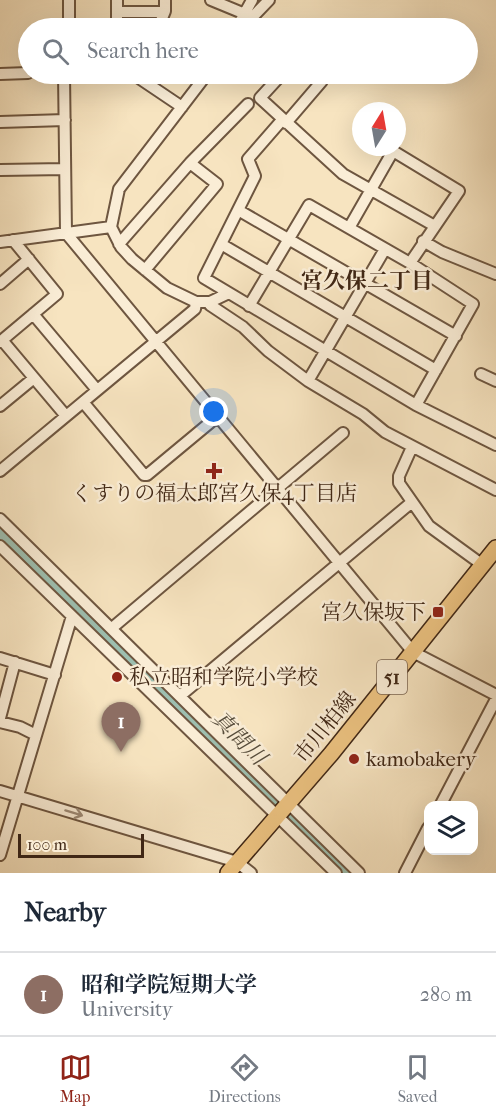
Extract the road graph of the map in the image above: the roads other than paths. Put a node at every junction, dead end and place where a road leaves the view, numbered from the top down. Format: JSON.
{"nodes":[{"id":1,"x":69,"y":0,"type":"edge"},
{"id":2,"x":117,"y":0,"type":"edge"},
{"id":3,"x":165,"y":0,"type":"edge"},
{"id":4,"x":252,"y":0,"type":"edge"},
{"id":5,"x":270,"y":0,"type":"edge"},
{"id":6,"x":216,"y":1,"type":"edge"},
{"id":7,"x":117,"y":12,"type":"junction"},
{"id":8,"x":164,"y":12,"type":"junction"},
{"id":9,"x":245,"y":14,"type":"junction"},
{"id":10,"x":69,"y":18,"type":"edge"},
{"id":11,"x":117,"y":18,"type":"edge"},
{"id":12,"x":162,"y":18,"type":"edge"},
{"id":13,"x":243,"y":18,"type":"edge"},
{"id":14,"x":250,"y":18,"type":"edge"},
{"id":15,"x":18,"y":73,"type":"edge"},
{"id":16,"x":0,"y":74,"type":"edge"},
{"id":17,"x":64,"y":84,"type":"edge"},
{"id":18,"x":152,"y":84,"type":"edge"},
{"id":19,"x":199,"y":84,"type":"edge"},
{"id":20,"x":273,"y":84,"type":"edge"},
{"id":21,"x":319,"y":84,"type":"edge"},
{"id":22,"x":248,"y":104,"type":"dead end"},
{"id":23,"x":182,"y":107,"type":"junction"},
{"id":24,"x":65,"y":120,"type":"junction"},
{"id":25,"x":284,"y":121,"type":"junction"},
{"id":26,"x":0,"y":122,"type":"edge"},
{"id":27,"x":190,"y":163,"type":"junction"},
{"id":28,"x":65,"y":169,"type":"junction"},
{"id":29,"x":0,"y":170,"type":"edge"},
{"id":30,"x":371,"y":189,"type":"junction"},
{"id":31,"x":238,"y":210,"type":"junction"},
{"id":32,"x":433,"y":225,"type":"junction"},
{"id":33,"x":111,"y":227,"type":"junction"},
{"id":34,"x":349,"y":228,"type":"junction"},
{"id":35,"x":66,"y":233,"type":"junction"},
{"id":36,"x":289,"y":239,"type":"junction"},
{"id":37,"x":13,"y":240,"type":"junction"},
{"id":38,"x":423,"y":241,"type":"junction"},
{"id":39,"x":0,"y":242,"type":"edge"},
{"id":40,"x":119,"y":244,"type":"junction"},
{"id":41,"x":221,"y":244,"type":"junction"},
{"id":42,"x":385,"y":249,"type":"junction"},
{"id":43,"x":29,"y":259,"type":"junction"},
{"id":44,"x":410,"y":263,"type":"junction"},
{"id":45,"x":145,"y":270,"type":"junction"},
{"id":46,"x":270,"y":272,"type":"junction"},
{"id":47,"x":496,"y":274,"type":"edge"},
{"id":48,"x":366,"y":283,"type":"junction"},
{"id":49,"x":0,"y":284,"type":"edge"},
{"id":50,"x":229,"y":293,"type":"junction"},
{"id":51,"x":196,"y":302,"type":"junction"},
{"id":52,"x":210,"y":302,"type":"junction"},
{"id":53,"x":249,"y":306,"type":"junction"},
{"id":54,"x":33,"y":314,"type":"junction"},
{"id":55,"x":346,"y":317,"type":"junction"},
{"id":56,"x":456,"y":336,"type":"junction"},
{"id":57,"x":1,"y":341,"type":"edge"},
{"id":58,"x":155,"y":342,"type":"junction"},
{"id":59,"x":326,"y":352,"type":"junction"},
{"id":60,"x":436,"y":370,"type":"junction"},
{"id":61,"x":481,"y":374,"type":"dead end"},
{"id":62,"x":34,"y":378,"type":"junction"},
{"id":63,"x":308,"y":381,"type":"junction"},
{"id":64,"x":496,"y":381,"type":"edge"},
{"id":65,"x":97,"y":390,"type":"junction"},
{"id":66,"x":83,"y":402,"type":"junction"},
{"id":67,"x":416,"y":405,"type":"junction"},
{"id":68,"x":0,"y":406,"type":"edge"},
{"id":69,"x":66,"y":416,"type":"junction"},
{"id":70,"x":218,"y":416,"type":"junction"},
{"id":71,"x":343,"y":433,"type":"dead end"},
{"id":72,"x":496,"y":445,"type":"edge"},
{"id":73,"x":412,"y":447,"type":"junction"},
{"id":74,"x":0,"y":471,"type":"edge"},
{"id":75,"x":278,"y":488,"type":"junction"},
{"id":76,"x":496,"y":490,"type":"edge"},
{"id":77,"x":412,"y":502,"type":"junction"},
{"id":78,"x":0,"y":519,"type":"edge"},
{"id":79,"x":0,"y":546,"type":"edge"},
{"id":80,"x":495,"y":551,"type":"edge"},
{"id":81,"x":339,"y":562,"type":"junction"},
{"id":82,"x":484,"y":566,"type":"junction"},
{"id":83,"x":72,"y":616,"type":"junction"},
{"id":84,"x":112,"y":628,"type":"junction"},
{"id":85,"x":413,"y":652,"type":"junction"},
{"id":86,"x":0,"y":658,"type":"edge"},
{"id":87,"x":15,"y":663,"type":"junction"},
{"id":88,"x":55,"y":675,"type":"junction"},
{"id":89,"x":180,"y":696,"type":"junction"},
{"id":90,"x":496,"y":697,"type":"edge"},
{"id":91,"x":0,"y":720,"type":"edge"},
{"id":92,"x":36,"y":735,"type":"junction"},
{"id":93,"x":0,"y":791,"type":"edge"},
{"id":94,"x":18,"y":796,"type":"junction"},
{"id":95,"x":443,"y":801,"type":"edge"},
{"id":96,"x":282,"y":808,"type":"junction"},
{"id":97,"x":424,"y":837,"type":"edge"},
{"id":98,"x":0,"y":855,"type":"edge"},
{"id":99,"x":232,"y":868,"type":"edge"},
{"id":100,"x":252,"y":873,"type":"edge"},
{"id":101,"x":336,"y":873,"type":"edge"},
{"id":102,"x":359,"y":873,"type":"edge"},
{"id":103,"x":405,"y":873,"type":"edge"}],
"edges":[{"from":1,"to":10,"type":"street"},
{"from":2,"to":7,"type":"street"},
{"from":3,"to":8,"type":"street"},
{"from":4,"to":9,"type":"street"},
{"from":5,"to":14,"type":"street"},
{"from":6,"to":9,"type":"street"},
{"from":7,"to":8,"type":"street"},
{"from":7,"to":11,"type":"street"},
{"from":8,"to":12,"type":"street"},
{"from":9,"to":13,"type":"street"},
{"from":15,"to":16,"type":"street"},
{"from":17,"to":24,"type":"street"},
{"from":18,"to":23,"type":"street"},
{"from":19,"to":23,"type":"street"},
{"from":20,"to":25,"type":"street"},
{"from":21,"to":25,"type":"street"},
{"from":22,"to":27,"type":"street"},
{"from":23,"to":33,"type":"street"},
{"from":24,"to":26,"type":"street"},
{"from":24,"to":28,"type":"street"},
{"from":25,"to":30,"type":"street"},
{"from":25,"to":31,"type":"street"},
{"from":27,"to":40,"type":"street"},
{"from":27,"to":45,"type":"street"},
{"from":28,"to":29,"type":"street"},
{"from":28,"to":35,"type":"street"},
{"from":30,"to":32,"type":"street"},
{"from":30,"to":32,"type":"street"},
{"from":30,"to":34,"type":"street"},
{"from":31,"to":36,"type":"street"},
{"from":31,"to":41,"type":"street"},
{"from":32,"to":38,"type":"street"},
{"from":33,"to":35,"type":"street"},
{"from":33,"to":40,"type":"street"},
{"from":34,"to":36,"type":"street"},
{"from":34,"to":42,"type":"street"},
{"from":35,"to":37,"type":"street"},
{"from":35,"to":58,"type":"street"},
{"from":36,"to":46,"type":"street"},
{"from":36,"to":48,"type":"street"},
{"from":37,"to":39,"type":"street"},
{"from":37,"to":43,"type":"street"},
{"from":38,"to":44,"type":"street"},
{"from":38,"to":47,"type":"street"},
{"from":40,"to":45,"type":"street"},
{"from":41,"to":46,"type":"street"},
{"from":41,"to":50,"type":"street"},
{"from":42,"to":44,"type":"street"},
{"from":42,"to":48,"type":"street"},
{"from":43,"to":49,"type":"street"},
{"from":43,"to":54,"type":"street"},
{"from":44,"to":56,"type":"street"},
{"from":45,"to":51,"type":"street"},
{"from":46,"to":53,"type":"street"},
{"from":46,"to":55,"type":"street"},
{"from":48,"to":55,"type":"street"},
{"from":48,"to":56,"type":"street"},
{"from":50,"to":52,"type":"street"},
{"from":50,"to":53,"type":"street"},
{"from":51,"to":52,"type":"street"},
{"from":51,"to":58,"type":"street"},
{"from":52,"to":63,"type":"street"},
{"from":53,"to":59,"type":"street"},
{"from":54,"to":57,"type":"street"},
{"from":54,"to":65,"type":"street"},
{"from":55,"to":59,"type":"street"},
{"from":55,"to":60,"type":"street"},
{"from":56,"to":60,"type":"street"},
{"from":57,"to":62,"type":"street"},
{"from":58,"to":65,"type":"street"},
{"from":58,"to":70,"type":"street"},
{"from":59,"to":63,"type":"street"},
{"from":59,"to":67,"type":"street"},
{"from":60,"to":67,"type":"street"},
{"from":61,"to":64,"type":"street"},
{"from":62,"to":68,"type":"street"},
{"from":62,"to":69,"type":"street"},
{"from":63,"to":73,"type":"street"},
{"from":65,"to":66,"type":"street"},
{"from":66,"to":69,"type":"street"},
{"from":66,"to":70,"type":"street"},
{"from":67,"to":72,"type":"street"},
{"from":69,"to":74,"type":"street"},
{"from":70,"to":75,"type":"street"},
{"from":71,"to":75,"type":"street"},
{"from":73,"to":76,"type":"street"},
{"from":73,"to":77,"type":"street"},
{"from":75,"to":81,"type":"street"},
{"from":75,"to":84,"type":"street"},
{"from":77,"to":81,"type":"street"},
{"from":77,"to":82,"type":"street"},
{"from":78,"to":84,"type":"street"},
{"from":79,"to":83,"type":"street"},
{"from":80,"to":82,"type":"main road","name":"市川柏線","number":"51"},
{"from":81,"to":85,"type":"street"},
{"from":81,"to":89,"type":"street"},
{"from":82,"to":85,"type":"main road","name":"市川柏線","number":"51"},
{"from":83,"to":88,"type":"street"},
{"from":83,"to":96,"type":"street"},
{"from":84,"to":89,"type":"street"},
{"from":85,"to":90,"type":"street"},
{"from":85,"to":96,"type":"main road","name":"市川柏線","number":"51"},
{"from":86,"to":87,"type":"street"},
{"from":87,"to":88,"type":"street"},
{"from":87,"to":91,"type":"street"},
{"from":88,"to":92,"type":"street"},
{"from":89,"to":96,"type":"street"},
{"from":90,"to":95,"type":"street"},
{"from":91,"to":92,"type":"street"},
{"from":92,"to":94,"type":"street"},
{"from":93,"to":94,"type":"street"},
{"from":94,"to":98,"type":"street"},
{"from":94,"to":99,"type":"street","one_way":true},
{"from":96,"to":99,"type":"main road","name":"市川柏線","number":"51"},
{"from":96,"to":101,"type":"street"},
{"from":96,"to":102,"type":"street"},
{"from":97,"to":103,"type":"street"},
{"from":99,"to":100,"type":"street"}]}
